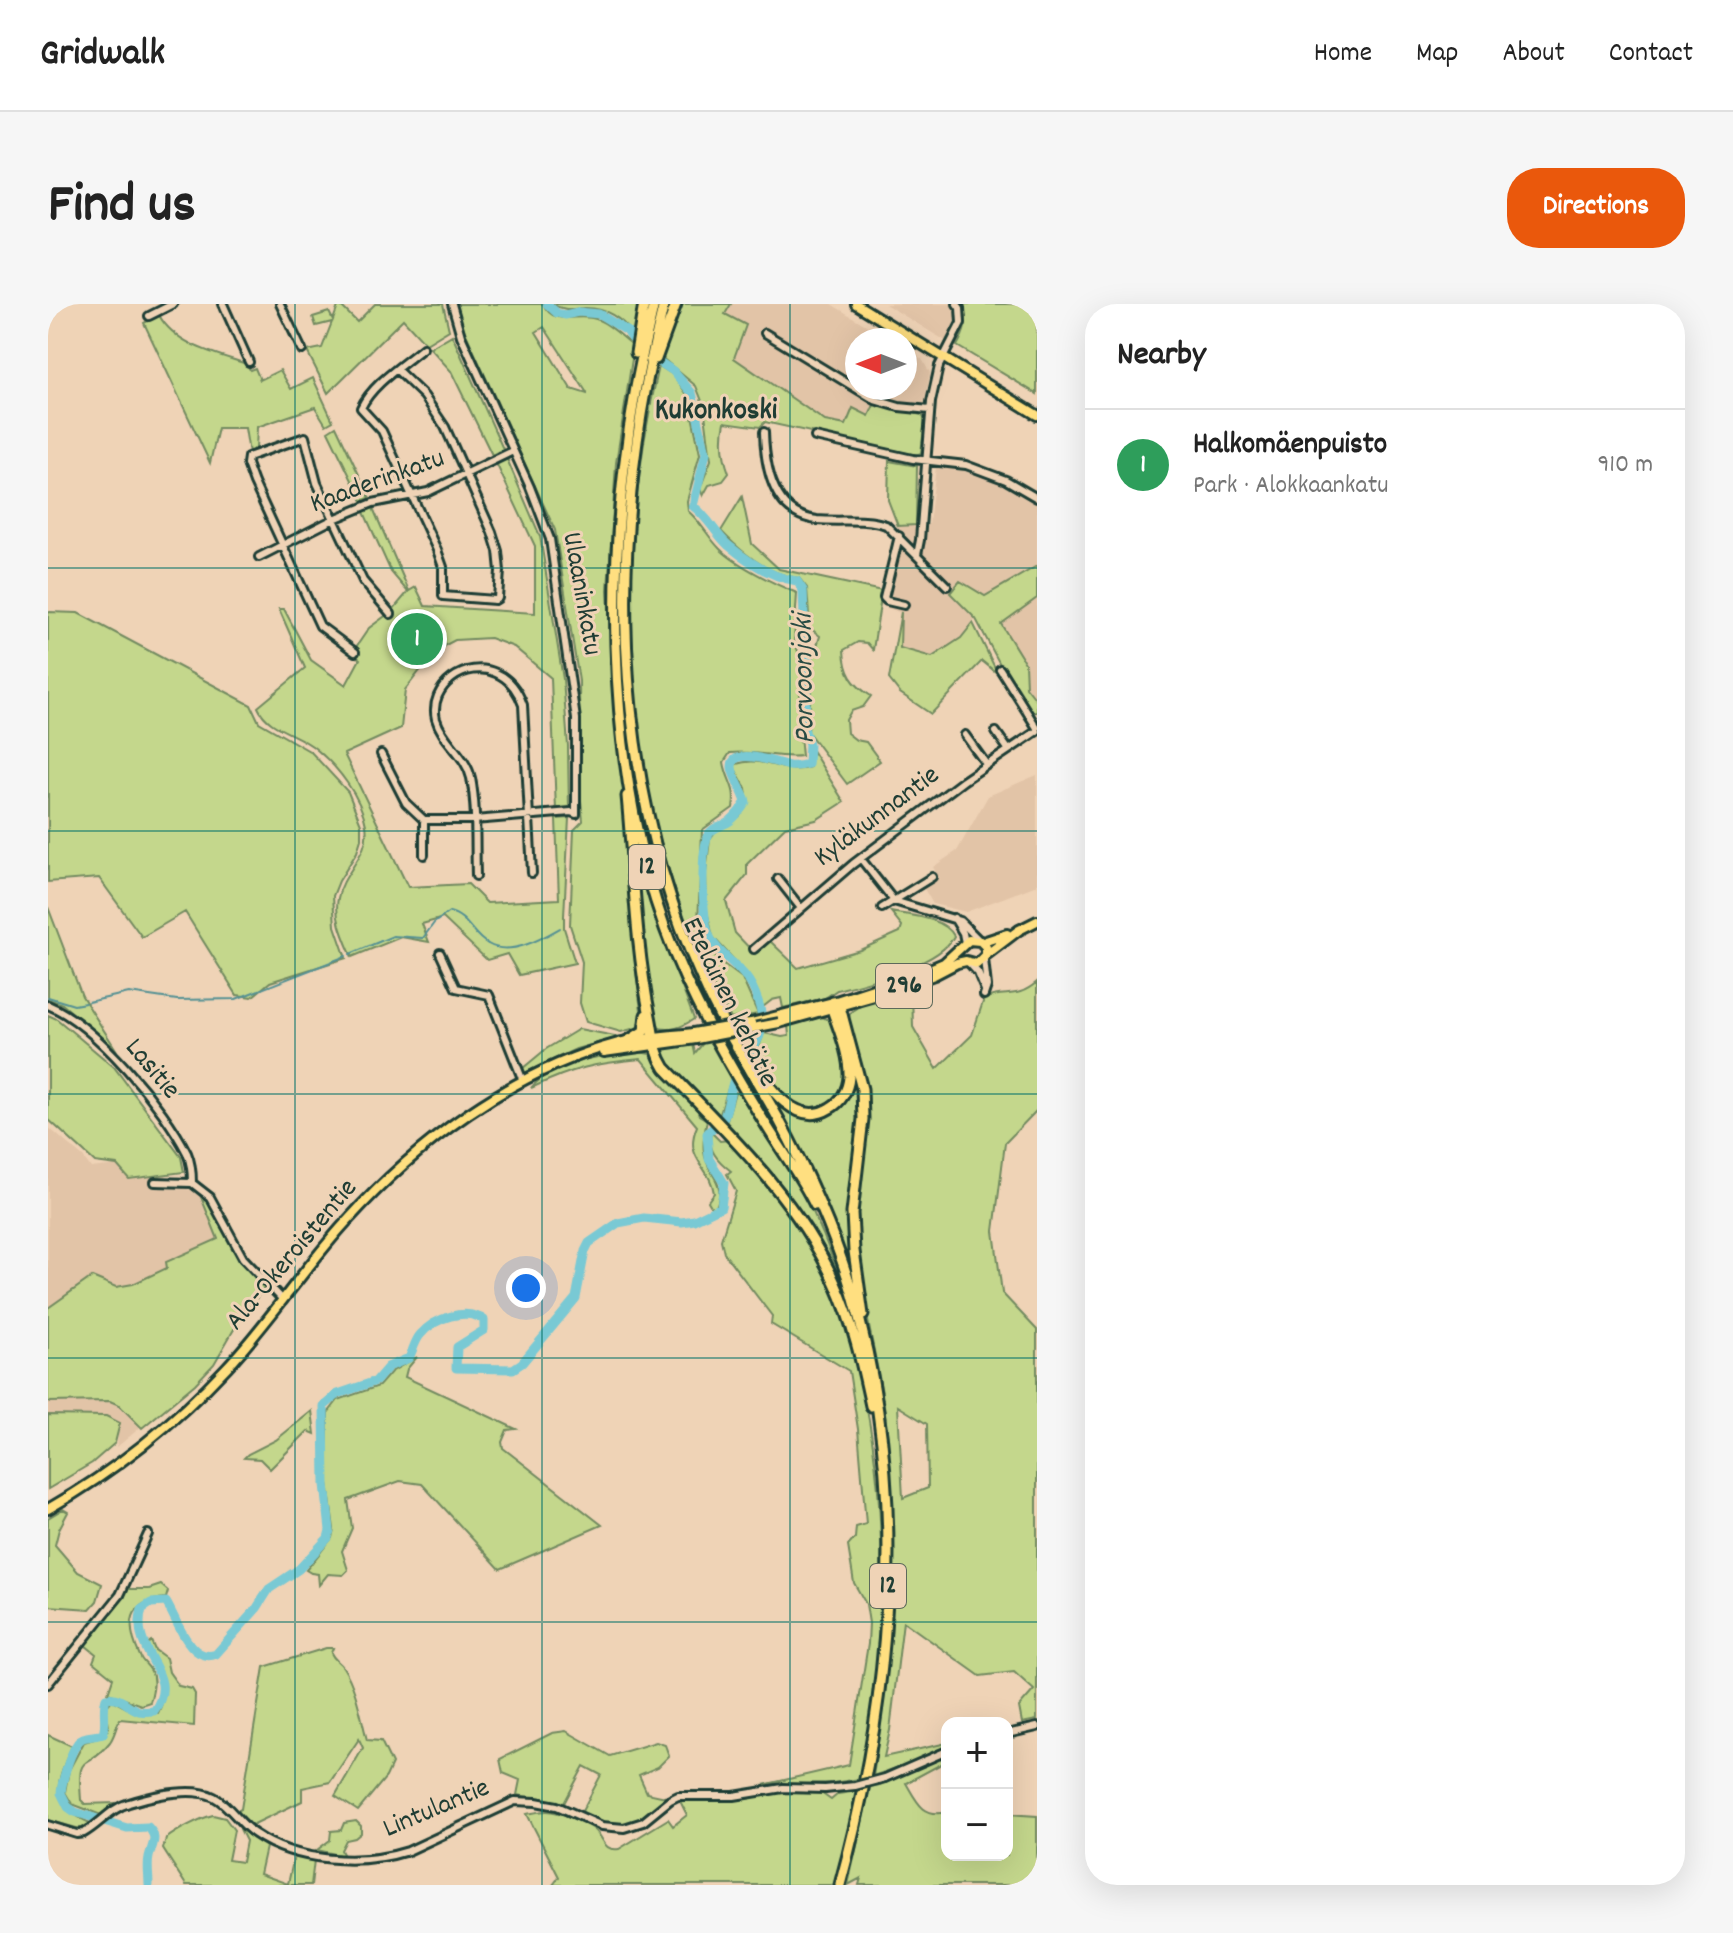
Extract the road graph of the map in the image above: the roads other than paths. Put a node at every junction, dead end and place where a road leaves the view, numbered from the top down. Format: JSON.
{"nodes":[{"id":1,"x":173,"y":304,"type":"edge"},
{"id":2,"x":223,"y":304,"type":"edge"},
{"id":3,"x":280,"y":304,"type":"edge"},
{"id":4,"x":452,"y":304,"type":"edge"},
{"id":5,"x":644,"y":304,"type":"edge"},
{"id":6,"x":654,"y":304,"type":"edge"},
{"id":7,"x":664,"y":304,"type":"edge"},
{"id":8,"x":676,"y":304,"type":"edge"},
{"id":9,"x":856,"y":304,"type":"edge"},
{"id":10,"x":957,"y":304,"type":"edge"},
{"id":11,"x":149,"y":316,"type":"dead end"},
{"id":12,"x":765,"y":333,"type":"dead end"},
{"id":13,"x":650,"y":338,"type":"junction"},
{"id":14,"x":423,"y":348,"type":"dead end"},
{"id":15,"x":302,"y":350,"type":"dead end"},
{"id":16,"x":943,"y":358,"type":"junction"},
{"id":17,"x":249,"y":362,"type":"dead end"},
{"id":18,"x":397,"y":370,"type":"junction"},
{"id":19,"x":643,"y":371,"type":"junction"},
{"id":20,"x":930,"y":410,"type":"junction"},
{"id":21,"x":1037,"y":415,"type":"edge"},
{"id":22,"x":764,"y":432,"type":"dead end"},
{"id":23,"x":815,"y":437,"type":"dead end"},
{"id":24,"x":513,"y":451,"type":"junction"},
{"id":25,"x":926,"y":461,"type":"junction"},
{"id":26,"x":466,"y":474,"type":"junction"},
{"id":27,"x":626,"y":488,"type":"junction"},
{"id":28,"x":412,"y":496,"type":"junction"},
{"id":29,"x":1037,"y":498,"type":"edge"},
{"id":30,"x":334,"y":519,"type":"junction"},
{"id":31,"x":899,"y":536,"type":"junction"},
{"id":32,"x":282,"y":545,"type":"junction"},
{"id":33,"x":917,"y":555,"type":"junction"},
{"id":34,"x":259,"y":557,"type":"dead end"},
{"id":35,"x":947,"y":586,"type":"dead end"},
{"id":36,"x":904,"y":605,"type":"dead end"},
{"id":37,"x":391,"y":614,"type":"dead end"},
{"id":38,"x":355,"y":652,"type":"dead end"},
{"id":39,"x":617,"y":661,"type":"junction"},
{"id":40,"x":1000,"y":669,"type":"dead end"},
{"id":41,"x":1037,"y":730,"type":"edge"},
{"id":42,"x":996,"y":732,"type":"dead end"},
{"id":43,"x":965,"y":735,"type":"dead end"},
{"id":44,"x":1008,"y":749,"type":"junction"},
{"id":45,"x":381,"y":754,"type":"dead end"},
{"id":46,"x":986,"y":764,"type":"junction"},
{"id":47,"x":529,"y":817,"type":"junction"},
{"id":48,"x":424,"y":820,"type":"junction"},
{"id":49,"x":474,"y":820,"type":"junction"},
{"id":50,"x":424,"y":855,"type":"dead end"},
{"id":51,"x":861,"y":859,"type":"junction"},
{"id":52,"x":532,"y":873,"type":"dead end"},
{"id":53,"x":476,"y":876,"type":"dead end"},
{"id":54,"x":932,"y":877,"type":"dead end"},
{"id":55,"x":778,"y":879,"type":"dead end"},
{"id":56,"x":894,"y":901,"type":"junction"},
{"id":57,"x":800,"y":907,"type":"junction"},
{"id":58,"x":882,"y":908,"type":"dead end"},
{"id":59,"x":954,"y":918,"type":"junction"},
{"id":60,"x":1037,"y":921,"type":"edge"},
{"id":61,"x":1019,"y":930,"type":"junction"},
{"id":62,"x":980,"y":941,"type":"junction"},
{"id":63,"x":964,"y":945,"type":"junction"},
{"id":64,"x":754,"y":949,"type":"dead end"},
{"id":65,"x":440,"y":953,"type":"dead end"},
{"id":66,"x":985,"y":957,"type":"junction"},
{"id":67,"x":968,"y":962,"type":"junction"},
{"id":68,"x":646,"y":1004,"type":"junction"},
{"id":69,"x":48,"y":1005,"type":"edge"},
{"id":70,"x":835,"y":1006,"type":"junction"},
{"id":71,"x":653,"y":1041,"type":"junction"},
{"id":72,"x":626,"y":1042,"type":"junction"},
{"id":73,"x":587,"y":1054,"type":"junction"},
{"id":74,"x":755,"y":1072,"type":"junction"},
{"id":75,"x":523,"y":1081,"type":"junction"},
{"id":76,"x":155,"y":1182,"type":"dead end"},
{"id":77,"x":192,"y":1183,"type":"junction"},
{"id":78,"x":283,"y":1300,"type":"junction"},
{"id":79,"x":878,"y":1425,"type":"junction"},
{"id":80,"x":48,"y":1509,"type":"edge"},
{"id":81,"x":148,"y":1534,"type":"dead end"},
{"id":82,"x":48,"y":1684,"type":"edge"},
{"id":83,"x":1037,"y":1727,"type":"edge"},
{"id":84,"x":1013,"y":1733,"type":"edge"},
{"id":85,"x":941,"y":1754,"type":"edge"},
{"id":86,"x":48,"y":1825,"type":"edge"},
{"id":87,"x":840,"y":1885,"type":"edge"}],
"edges":[{"from":1,"to":11,"type":"street"},
{"from":2,"to":17,"type":"street"},
{"from":3,"to":15,"type":"street"},
{"from":4,"to":24,"type":"street","name":"Ulaaninkatu"},
{"from":5,"to":13,"type":"highway"},
{"from":6,"to":13,"type":"highway","name":"Eteläinen kehätie","number":"12"},
{"from":7,"to":13,"type":"highway","name":"Eteläinen kehätie","number":"12"},
{"from":8,"to":13,"type":"highway"},
{"from":9,"to":16,"type":"main road"},
{"from":10,"to":16,"type":"street"},
{"from":12,"to":20,"type":"street"},
{"from":13,"to":19,"type":"highway","name":"Eteläinen kehätie","number":"12"},
{"from":13,"to":19,"type":"highway"},
{"from":14,"to":18,"type":"street"},
{"from":16,"to":20,"type":"street"},
{"from":16,"to":21,"type":"main road"},
{"from":18,"to":26,"type":"street"},
{"from":18,"to":28,"type":"street"},
{"from":19,"to":27,"type":"highway","name":"Eteläinen kehätie","number":"12"},
{"from":19,"to":27,"type":"highway"},
{"from":20,"to":25,"type":"street"},
{"from":22,"to":31,"type":"street"},
{"from":23,"to":25,"type":"street"},
{"from":24,"to":26,"type":"street","name":"Kaaderinkatu"},
{"from":24,"to":47,"type":"street","name":"Ulaaninkatu"},
{"from":25,"to":29,"type":"street"},
{"from":25,"to":33,"type":"street"},
{"from":26,"to":28,"type":"street","name":"Kaaderinkatu"},
{"from":26,"to":28,"type":"street"},
{"from":27,"to":39,"type":"highway","name":"Eteläinen kehätie","number":"12"},
{"from":27,"to":74,"type":"highway","name":"Eteläinen kehätie","number":"12"},
{"from":28,"to":30,"type":"street","name":"Kaaderinkatu"},
{"from":30,"to":32,"type":"street","name":"Kaaderinkatu"},
{"from":30,"to":32,"type":"street"},
{"from":30,"to":37,"type":"street"},
{"from":31,"to":33,"type":"street"},
{"from":31,"to":36,"type":"street"},
{"from":32,"to":34,"type":"street","name":"Kaaderinkatu"},
{"from":32,"to":38,"type":"street"},
{"from":33,"to":35,"type":"street"},
{"from":39,"to":68,"type":"highway"},
{"from":39,"to":79,"type":"highway","name":"Eteläinen kehätie","number":"12"},
{"from":40,"to":41,"type":"street"},
{"from":41,"to":44,"type":"street","name":"Kyläkunnantie"},
{"from":42,"to":44,"type":"street"},
{"from":43,"to":46,"type":"street"},
{"from":44,"to":46,"type":"street","name":"Kyläkunnantie"},
{"from":45,"to":48,"type":"street"},
{"from":46,"to":51,"type":"street","name":"Kyläkunnantie"},
{"from":47,"to":49,"type":"street"},
{"from":47,"to":49,"type":"street"},
{"from":47,"to":52,"type":"street"},
{"from":48,"to":49,"type":"street"},
{"from":48,"to":50,"type":"street"},
{"from":49,"to":53,"type":"street"},
{"from":51,"to":56,"type":"street"},
{"from":51,"to":57,"type":"street","name":"Kyläkunnantie"},
{"from":54,"to":56,"type":"street"},
{"from":55,"to":57,"type":"street"},
{"from":56,"to":58,"type":"street"},
{"from":56,"to":59,"type":"street"},
{"from":57,"to":64,"type":"street","name":"Kyläkunnantie"},
{"from":59,"to":62,"type":"street"},
{"from":59,"to":63,"type":"street"},
{"from":60,"to":61,"type":"main road"},
{"from":61,"to":62,"type":"main road"},
{"from":61,"to":66,"type":"main road"},
{"from":62,"to":63,"type":"main road"},
{"from":62,"to":66,"type":"main road"},
{"from":63,"to":67,"type":"main road"},
{"from":63,"to":70,"type":"main road","name":"Ala-Okeroistentie","number":"296"},
{"from":65,"to":75,"type":"street"},
{"from":66,"to":67,"type":"main road"},
{"from":66,"to":67,"type":"street"},
{"from":67,"to":70,"type":"main road","name":"Ala-Okeroistentie","number":"296"},
{"from":68,"to":71,"type":"highway"},
{"from":68,"to":72,"type":"highway"},
{"from":69,"to":77,"type":"street","name":"Lasitie"},
{"from":70,"to":71,"type":"main road","name":"Ala-Okeroistentie","number":"296","bridge":true},
{"from":70,"to":74,"type":"highway"},
{"from":70,"to":79,"type":"highway"},
{"from":71,"to":72,"type":"main road","name":"Ala-Okeroistentie","number":"296"},
{"from":71,"to":73,"type":"main road","name":"Ala-Okeroistentie","number":"296"},
{"from":71,"to":79,"type":"highway"},
{"from":72,"to":73,"type":"main road","name":"Ala-Okeroistentie","number":"296"},
{"from":73,"to":75,"type":"main road","name":"Ala-Okeroistentie"},
{"from":74,"to":79,"type":"highway","name":"Eteläinen kehätie","number":"12"},
{"from":75,"to":78,"type":"main road","name":"Ala-Okeroistentie"},
{"from":76,"to":77,"type":"street"},
{"from":77,"to":78,"type":"street"},
{"from":78,"to":80,"type":"main road","name":"Ala-Okeroistentie"},
{"from":79,"to":87,"type":"highway","name":"Eteläinen kehätie","number":"12"},
{"from":81,"to":82,"type":"street"},
{"from":83,"to":84,"type":"street"},
{"from":85,"to":86,"type":"street","name":"Lintulantie","bridge":true}]}
